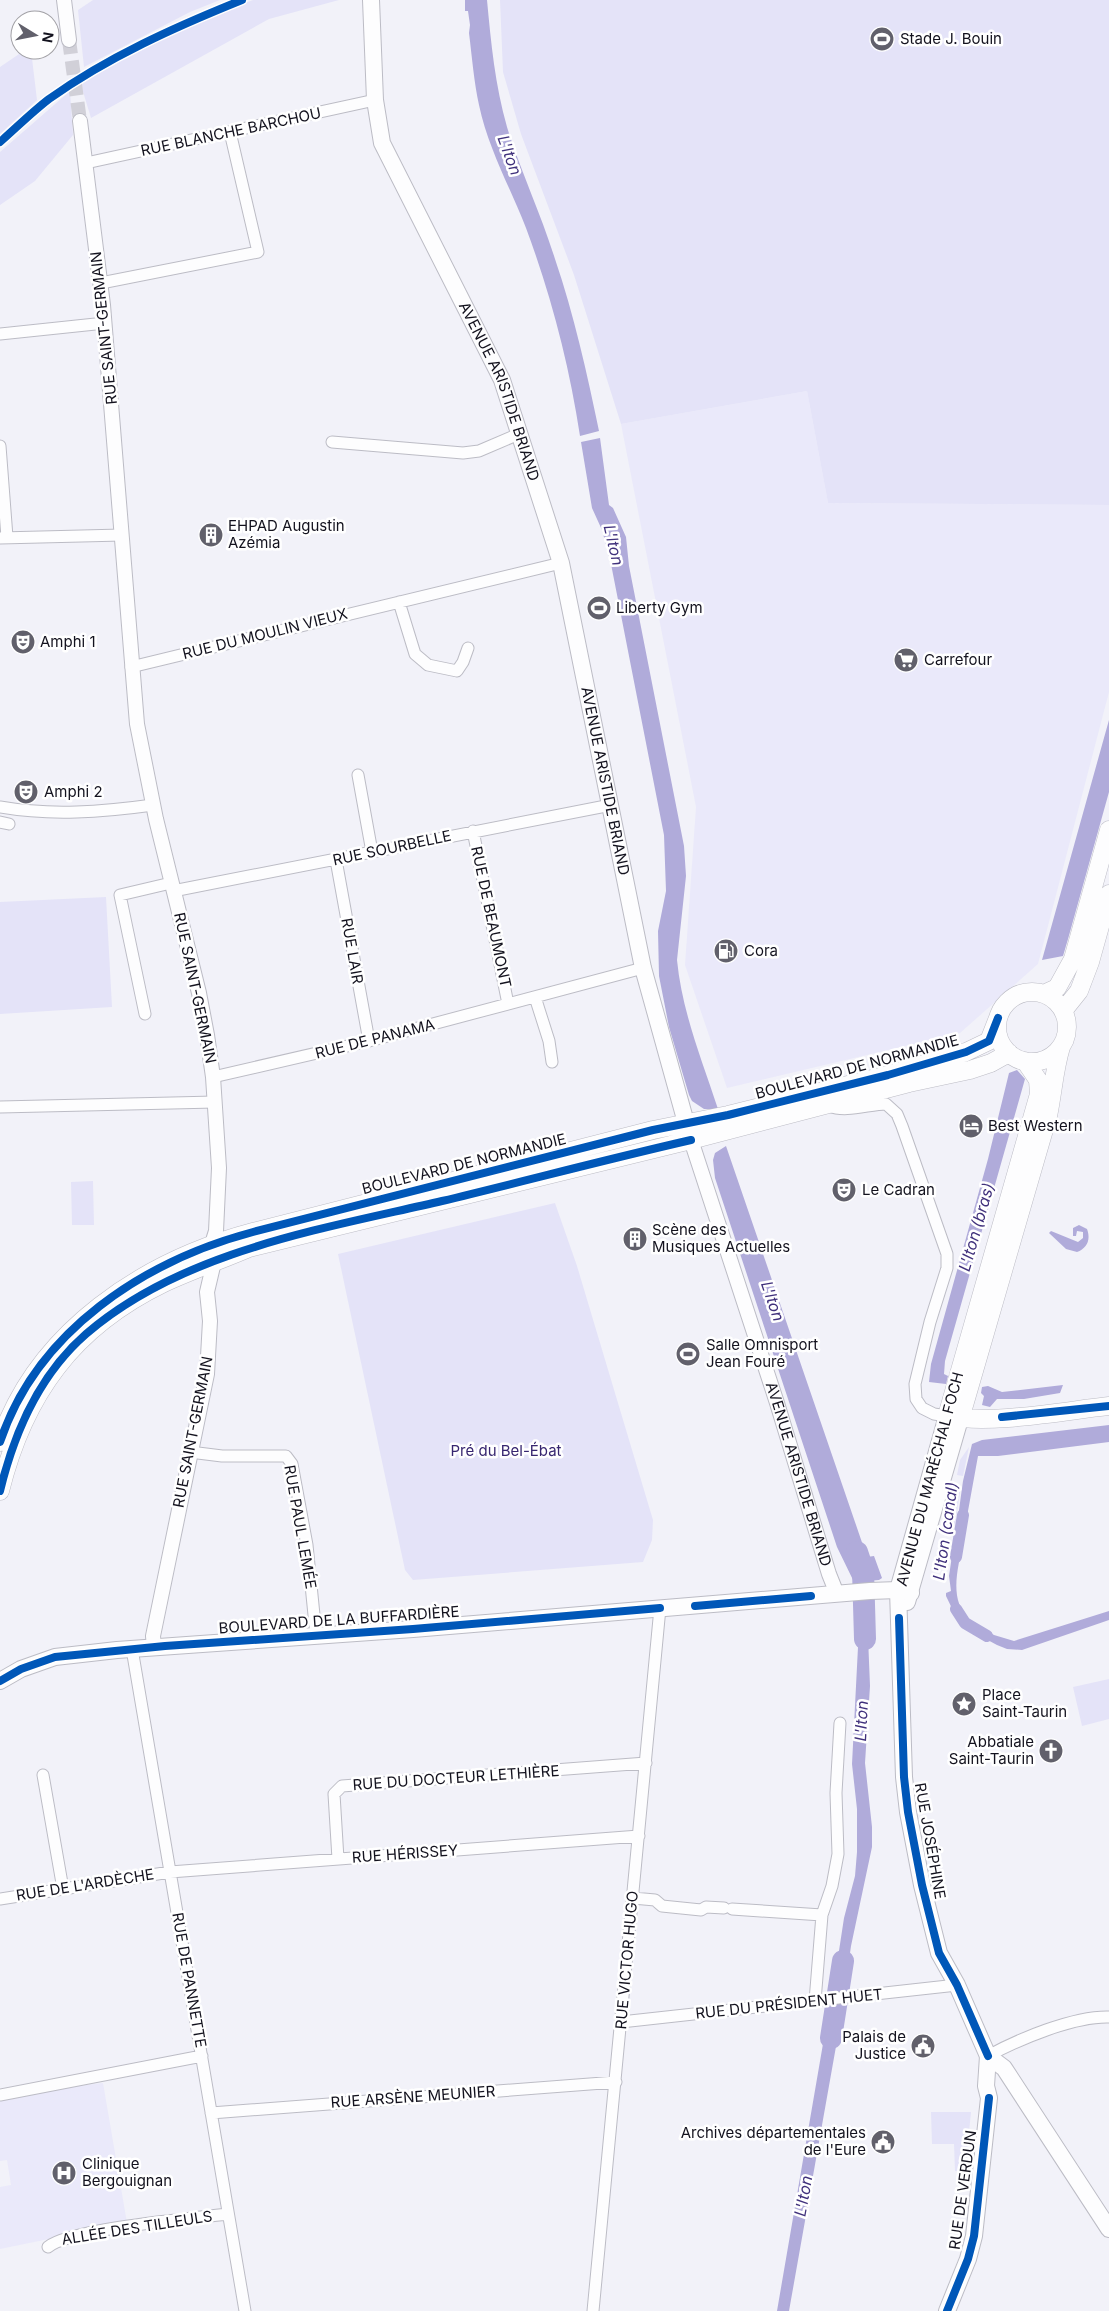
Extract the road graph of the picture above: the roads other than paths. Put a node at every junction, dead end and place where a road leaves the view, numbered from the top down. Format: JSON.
{"nodes":[{"id":1,"x":64,"y":0,"type":"edge"},
{"id":2,"x":371,"y":0,"type":"edge"},
{"id":3,"x":69,"y":40,"type":"tunnel mouth"},
{"id":4,"x":375,"y":100,"type":"junction"},
{"id":5,"x":80,"y":121,"type":"tunnel mouth"},
{"id":6,"x":230,"y":132,"type":"junction"},
{"id":7,"x":86,"y":163,"type":"junction"},
{"id":8,"x":101,"y":284,"type":"junction"},
{"id":9,"x":105,"y":323,"type":"junction"},
{"id":10,"x":0,"y":334,"type":"edge"},
{"id":11,"x":521,"y":433,"type":"junction"},
{"id":12,"x":332,"y":442,"type":"dead end"},
{"id":13,"x":0,"y":446,"type":"edge"},
{"id":14,"x":122,"y":535,"type":"junction"},
{"id":15,"x":3,"y":537,"type":"edge"},
{"id":16,"x":561,"y":563,"type":"junction"},
{"id":17,"x":399,"y":602,"type":"junction"},
{"id":18,"x":468,"y":648,"type":"dead end"},
{"id":19,"x":131,"y":667,"type":"junction"},
{"id":20,"x":358,"y":775,"type":"dead end"},
{"id":21,"x":153,"y":805,"type":"junction"},
{"id":22,"x":610,"y":805,"type":"junction"},
{"id":23,"x":0,"y":806,"type":"edge"},
{"id":24,"x":1109,"y":830,"type":"edge"},
{"id":25,"x":473,"y":831,"type":"junction"},
{"id":26,"x":372,"y":852,"type":"junction"},
{"id":27,"x":336,"y":860,"type":"junction"},
{"id":28,"x":172,"y":887,"type":"junction"},
{"id":29,"x":1109,"y":894,"type":"edge"},
{"id":30,"x":643,"y":968,"type":"junction"},
{"id":31,"x":1044,"y":994,"type":"junction"},
{"id":32,"x":535,"y":997,"type":"junction"},
{"id":33,"x":508,"y":1004,"type":"junction"},
{"id":34,"x":1064,"y":1011,"type":"junction"},
{"id":35,"x":145,"y":1014,"type":"dead end"},
{"id":36,"x":998,"y":1018,"type":"junction"},
{"id":37,"x":369,"y":1041,"type":"junction"},
{"id":38,"x":1061,"y":1047,"type":"junction"},
{"id":39,"x":1009,"y":1053,"type":"junction"},
{"id":40,"x":1025,"y":1061,"type":"junction"},
{"id":41,"x":552,"y":1062,"type":"dead end"},
{"id":42,"x":213,"y":1077,"type":"junction"},
{"id":43,"x":215,"y":1102,"type":"junction"},
{"id":44,"x":827,"y":1104,"type":"junction"},
{"id":45,"x":0,"y":1107,"type":"edge"},
{"id":46,"x":686,"y":1123,"type":"junction"},
{"id":47,"x":692,"y":1140,"type":"junction"},
{"id":48,"x":212,"y":1255,"type":"junction"},
{"id":49,"x":1109,"y":1406,"type":"edge"},
{"id":50,"x":954,"y":1417,"type":"junction"},
{"id":51,"x":0,"y":1442,"type":"edge"},
{"id":52,"x":190,"y":1452,"type":"junction"},
{"id":53,"x":0,"y":1491,"type":"edge"},
{"id":54,"x":828,"y":1574,"type":"junction"},
{"id":55,"x":905,"y":1591,"type":"junction"},
{"id":56,"x":845,"y":1593,"type":"junction"},
{"id":57,"x":811,"y":1596,"type":"junction"},
{"id":58,"x":660,"y":1608,"type":"junction"},
{"id":59,"x":899,"y":1618,"type":"joint"},
{"id":60,"x":316,"y":1635,"type":"junction"},
{"id":61,"x":154,"y":1647,"type":"junction"},
{"id":62,"x":132,"y":1649,"type":"junction"},
{"id":63,"x":21,"y":1669,"type":"junction"},
{"id":64,"x":0,"y":1672,"type":"edge"},
{"id":65,"x":0,"y":1681,"type":"edge"},
{"id":66,"x":840,"y":1723,"type":"dead end"},
{"id":67,"x":646,"y":1763,"type":"junction"},
{"id":68,"x":43,"y":1775,"type":"dead end"},
{"id":69,"x":639,"y":1836,"type":"junction"},
{"id":70,"x":338,"y":1859,"type":"junction"},
{"id":71,"x":170,"y":1872,"type":"junction"},
{"id":72,"x":63,"y":1889,"type":"junction"},
{"id":73,"x":633,"y":1898,"type":"junction"},
{"id":74,"x":0,"y":1899,"type":"edge"},
{"id":75,"x":822,"y":1915,"type":"junction"},
{"id":76,"x":957,"y":1985,"type":"junction"},
{"id":77,"x":814,"y":2001,"type":"junction"},
{"id":78,"x":1109,"y":2016,"type":"edge"},
{"id":79,"x":622,"y":2022,"type":"junction"},
{"id":80,"x":202,"y":2056,"type":"junction"},
{"id":81,"x":988,"y":2056,"type":"junction"},
{"id":82,"x":616,"y":2082,"type":"junction"},
{"id":83,"x":1015,"y":2087,"type":"junction"},
{"id":84,"x":0,"y":2095,"type":"edge"},
{"id":85,"x":989,"y":2098,"type":"junction"},
{"id":86,"x":211,"y":2113,"type":"junction"},
{"id":87,"x":228,"y":2214,"type":"junction"},
{"id":88,"x":1109,"y":2229,"type":"edge"},
{"id":89,"x":48,"y":2248,"type":"dead end"},
{"id":90,"x":245,"y":2311,"type":"edge"},
{"id":91,"x":593,"y":2311,"type":"edge"},
{"id":92,"x":947,"y":2311,"type":"edge"}],
"edges":[{"from":1,"to":3,"type":"street"},
{"from":2,"to":4,"type":"main road","name":"AVENUE ARISTIDE BRIAND"},
{"from":4,"to":6,"type":"street","name":"RUE BLANCHE BARCHOU"},
{"from":4,"to":11,"type":"main road","name":"AVENUE ARISTIDE BRIAND"},
{"from":5,"to":7,"type":"street","name":"RUE SAINT-GERMAIN"},
{"from":6,"to":7,"type":"street","name":"RUE BLANCHE BARCHOU"},
{"from":6,"to":8,"type":"street"},
{"from":7,"to":8,"type":"street","name":"RUE SAINT-GERMAIN"},
{"from":8,"to":9,"type":"street","name":"RUE SAINT-GERMAIN"},
{"from":9,"to":10,"type":"street"},
{"from":9,"to":14,"type":"street","name":"RUE SAINT-GERMAIN"},
{"from":11,"to":12,"type":"street"},
{"from":11,"to":16,"type":"main road","name":"AVENUE ARISTIDE BRIAND"},
{"from":13,"to":15,"type":"street"},
{"from":14,"to":15,"type":"street"},
{"from":14,"to":19,"type":"street","name":"RUE SAINT-GERMAIN"},
{"from":16,"to":17,"type":"street","name":"RUE DU MOULIN VIEUX"},
{"from":16,"to":22,"type":"main road","name":"AVENUE ARISTIDE BRIAND"},
{"from":17,"to":18,"type":"street"},
{"from":17,"to":19,"type":"street","name":"RUE DU MOULIN VIEUX"},
{"from":19,"to":21,"type":"street","name":"RUE SAINT-GERMAIN"},
{"from":20,"to":26,"type":"street"},
{"from":21,"to":23,"type":"street"},
{"from":21,"to":28,"type":"street","name":"RUE SAINT-GERMAIN"},
{"from":22,"to":25,"type":"street","name":"RUE SOURBELLE"},
{"from":22,"to":30,"type":"main road","name":"AVENUE ARISTIDE BRIAND"},
{"from":24,"to":31,"type":"main road"},
{"from":25,"to":26,"type":"street","name":"RUE SOURBELLE"},
{"from":25,"to":33,"type":"street","name":"RUE DE BEAUMONT"},
{"from":26,"to":27,"type":"street","name":"RUE SOURBELLE"},
{"from":27,"to":28,"type":"street","name":"RUE SOURBELLE"},
{"from":27,"to":37,"type":"street","name":"RUE LAIR"},
{"from":28,"to":35,"type":"street","name":"RUE SOURBELLE"},
{"from":28,"to":42,"type":"street","name":"RUE SAINT-GERMAIN"},
{"from":29,"to":34,"type":"main road"},
{"from":30,"to":32,"type":"street","name":"RUE DE PANAMA"},
{"from":30,"to":46,"type":"main road","name":"AVENUE ARISTIDE BRIAND"},
{"from":31,"to":34,"type":"main road"},
{"from":31,"to":36,"type":"main road"},
{"from":32,"to":33,"type":"street","name":"RUE DE PANAMA"},
{"from":32,"to":41,"type":"street"},
{"from":33,"to":37,"type":"street","name":"RUE DE PANAMA"},
{"from":34,"to":38,"type":"main road"},
{"from":36,"to":39,"type":"main road"},
{"from":36,"to":46,"type":"main road","name":"BOULEVARD DE NORMANDIE"},
{"from":37,"to":42,"type":"street","name":"RUE DE PANAMA"},
{"from":38,"to":40,"type":"main road"},
{"from":38,"to":50,"type":"main road","name":"AVENUE DU MARÉCHAL FOCH"},
{"from":39,"to":40,"type":"main road"},
{"from":39,"to":44,"type":"main road","name":"BOULEVARD DE NORMANDIE"},
{"from":40,"to":50,"type":"main road","name":"AVENUE DU MARÉCHAL FOCH"},
{"from":42,"to":43,"type":"street","name":"RUE SAINT-GERMAIN"},
{"from":43,"to":45,"type":"street"},
{"from":43,"to":48,"type":"street","name":"RUE SAINT-GERMAIN"},
{"from":44,"to":47,"type":"main road","name":"BOULEVARD DE NORMANDIE"},
{"from":44,"to":50,"type":"street"},
{"from":46,"to":47,"type":"main road","name":"AVENUE ARISTIDE BRIAND"},
{"from":46,"to":48,"type":"main road","name":"BOULEVARD DE NORMANDIE"},
{"from":47,"to":48,"type":"main road","name":"BOULEVARD DE NORMANDIE"},
{"from":47,"to":54,"type":"street","name":"AVENUE ARISTIDE BRIAND"},
{"from":48,"to":51,"type":"main road","name":"BOULEVARD DE NORMANDIE"},
{"from":48,"to":52,"type":"street","name":"RUE SAINT-GERMAIN"},
{"from":48,"to":53,"type":"main road","name":"BOULEVARD DE NORMANDIE"},
{"from":49,"to":50,"type":"main road"},
{"from":50,"to":55,"type":"main road","name":"AVENUE DU MARÉCHAL FOCH"},
{"from":52,"to":60,"type":"street","name":"RUE PAUL LEMÉE"},
{"from":52,"to":61,"type":"street","name":"RUE SAINT-GERMAIN"},
{"from":54,"to":56,"type":"street","name":"AVENUE ARISTIDE BRIAND"},
{"from":54,"to":57,"type":"street","name":"AVENUE ARISTIDE BRIAND"},
{"from":55,"to":56,"type":"main road","name":"BOULEVARD DE LA BUFFARDIÈRE"},
{"from":55,"to":59,"type":"main road","name":"AVENUE DU MARÉCHAL FOCH"},
{"from":56,"to":57,"type":"main road","name":"BOULEVARD DE LA BUFFARDIÈRE"},
{"from":57,"to":58,"type":"main road","name":"BOULEVARD DE LA BUFFARDIÈRE"},
{"from":58,"to":60,"type":"main road","name":"BOULEVARD DE LA BUFFARDIÈRE"},
{"from":58,"to":67,"type":"street","name":"RUE VICTOR HUGO"},
{"from":59,"to":76,"type":"main road","name":"RUE JOSÉPHINE"},
{"from":60,"to":61,"type":"main road","name":"BOULEVARD DE LA BUFFARDIÈRE"},
{"from":61,"to":62,"type":"main road","name":"BOULEVARD DE LA BUFFARDIÈRE"},
{"from":62,"to":63,"type":"main road","name":"BOULEVARD DE LA BUFFARDIÈRE"},
{"from":62,"to":71,"type":"street","name":"RUE DE PANNETTE"},
{"from":63,"to":64,"type":"main road","name":"BOULEVARD DE LA BUFFARDIÈRE"},
{"from":63,"to":65,"type":"main road","name":"BOULEVARD DE LA BUFFARDIÈRE"},
{"from":66,"to":75,"type":"street"},
{"from":67,"to":69,"type":"street","name":"RUE VICTOR HUGO"},
{"from":67,"to":70,"type":"street","name":"RUE DU DOCTEUR LETHIÈRE"},
{"from":68,"to":72,"type":"street"},
{"from":69,"to":70,"type":"street","name":"RUE HÉRISSEY"},
{"from":69,"to":73,"type":"street","name":"RUE VICTOR HUGO"},
{"from":70,"to":71,"type":"street","name":"RUE HÉRISSEY"},
{"from":71,"to":72,"type":"street","name":"RUE DE L'ARDÈCHE"},
{"from":71,"to":80,"type":"street","name":"RUE DE PANNETTE"},
{"from":72,"to":74,"type":"street","name":"RUE DE L'ARDÈCHE"},
{"from":73,"to":75,"type":"street"},
{"from":73,"to":79,"type":"street","name":"RUE VICTOR HUGO"},
{"from":75,"to":77,"type":"street"},
{"from":76,"to":77,"type":"street","name":"RUE DU PRÉSIDENT HUET"},
{"from":76,"to":81,"type":"main road","name":"RUE JOSÉPHINE"},
{"from":77,"to":79,"type":"street","name":"RUE DU PRÉSIDENT HUET"},
{"from":78,"to":81,"type":"street"},
{"from":79,"to":82,"type":"street","name":"RUE VICTOR HUGO"},
{"from":80,"to":84,"type":"street"},
{"from":80,"to":86,"type":"street","name":"RUE DE PANNETTE"},
{"from":81,"to":83,"type":"main road","name":"RUE JOSÉPHINE"},
{"from":81,"to":85,"type":"main road","name":"RUE DE VERDUN"},
{"from":82,"to":86,"type":"street","name":"RUE ARSÈNE MEUNIER"},
{"from":82,"to":91,"type":"street","name":"RUE VICTOR HUGO"},
{"from":83,"to":85,"type":"main road"},
{"from":83,"to":88,"type":"main road","name":"RUE JOSÉPHINE"},
{"from":85,"to":92,"type":"main road","name":"RUE DE VERDUN"},
{"from":86,"to":87,"type":"street","name":"RUE DE PANNETTE"},
{"from":87,"to":89,"type":"street","name":"ALLÉE DES TILLEULS"},
{"from":87,"to":90,"type":"street","name":"RUE DE PANNETTE"}]}
